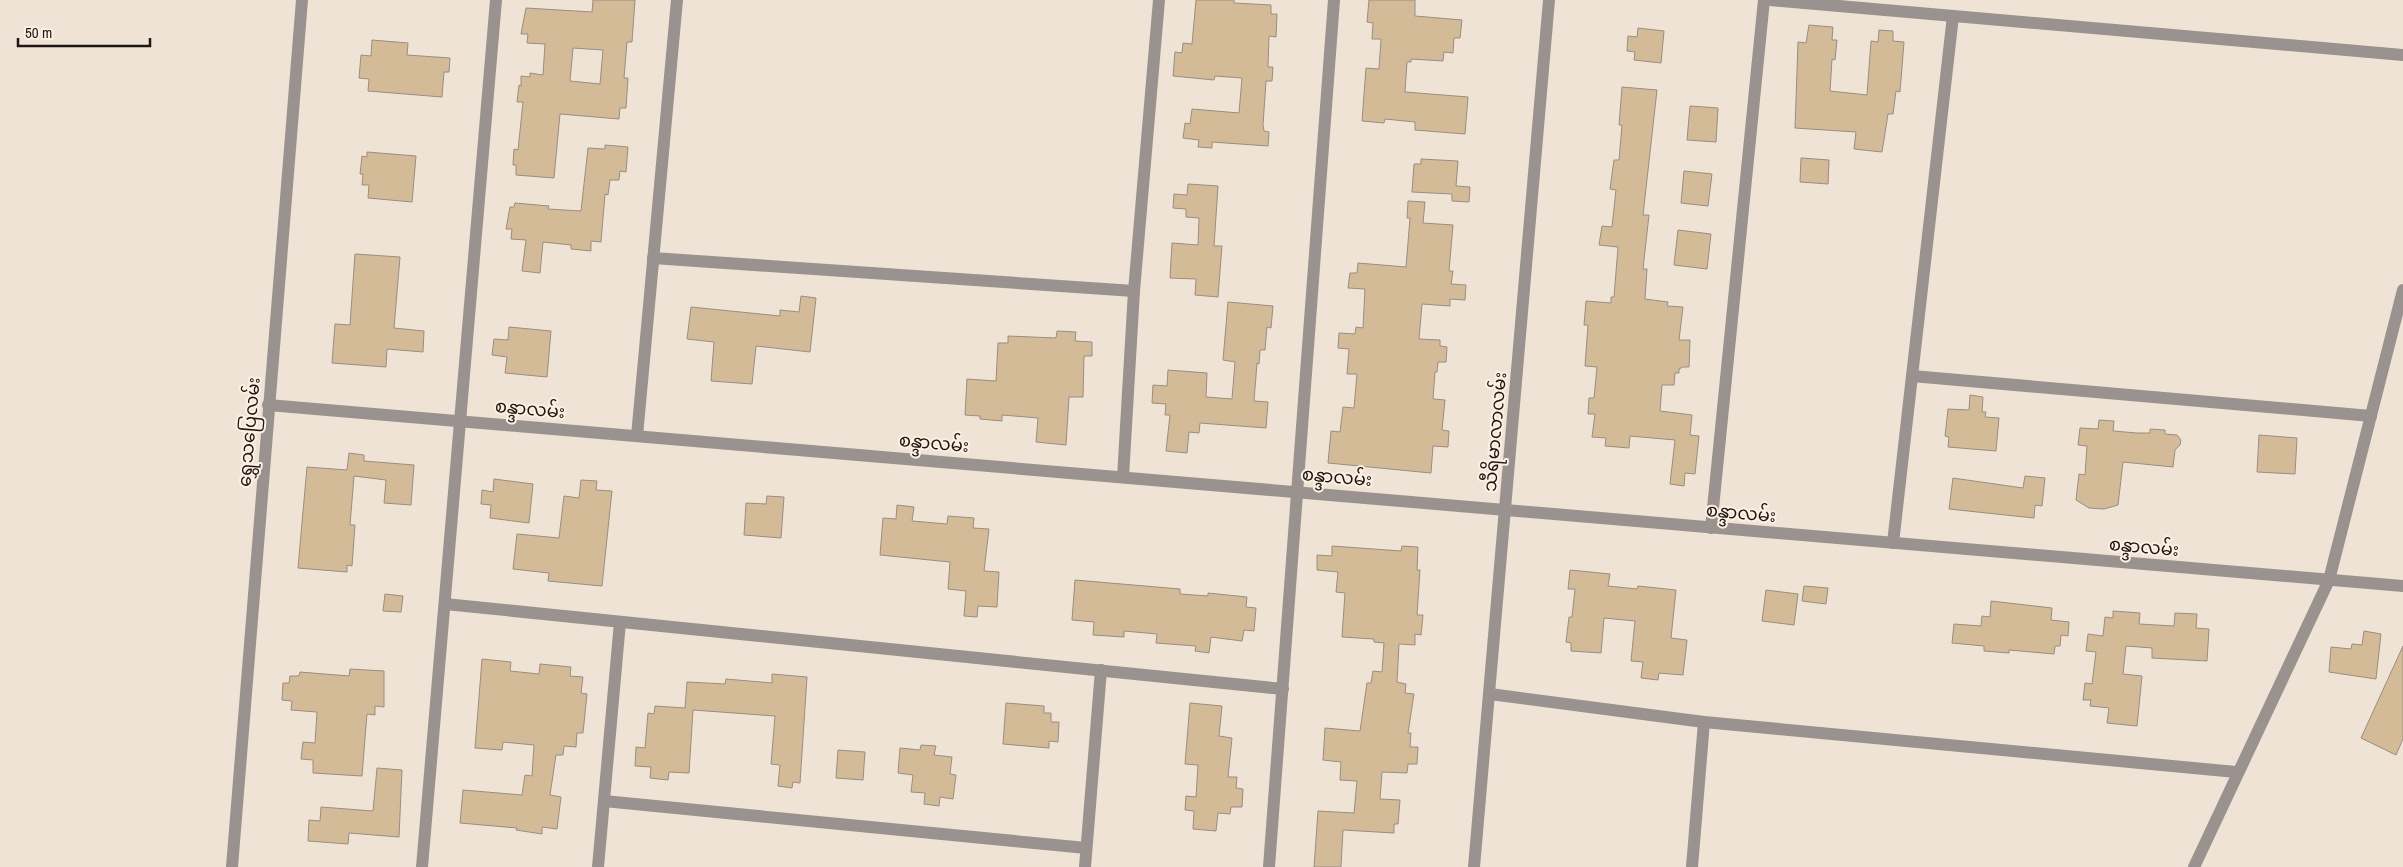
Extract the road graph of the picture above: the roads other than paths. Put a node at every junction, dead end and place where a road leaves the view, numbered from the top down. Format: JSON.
{"nodes":[{"id":1,"x":302,"y":0,"type":"edge"},
{"id":2,"x":496,"y":0,"type":"edge"},
{"id":3,"x":677,"y":0,"type":"edge"},
{"id":4,"x":1159,"y":0,"type":"edge"},
{"id":5,"x":1334,"y":0,"type":"edge"},
{"id":6,"x":1549,"y":0,"type":"edge"},
{"id":7,"x":1764,"y":0,"type":"edge"},
{"id":8,"x":1770,"y":0,"type":"edge"},
{"id":9,"x":1953,"y":16,"type":"junction"},
{"id":10,"x":2403,"y":55,"type":"edge"},
{"id":11,"x":653,"y":258,"type":"junction"},
{"id":12,"x":2403,"y":290,"type":"edge"},
{"id":13,"x":1134,"y":291,"type":"junction"},
{"id":14,"x":1912,"y":376,"type":"junction"},
{"id":15,"x":268,"y":405,"type":"junction"},
{"id":16,"x":2371,"y":416,"type":"junction"},
{"id":17,"x":460,"y":421,"type":"junction"},
{"id":18,"x":636,"y":436,"type":"junction"},
{"id":19,"x":1124,"y":476,"type":"junction"},
{"id":20,"x":1299,"y":491,"type":"junction"},
{"id":21,"x":1506,"y":510,"type":"junction"},
{"id":22,"x":1711,"y":528,"type":"junction"},
{"id":23,"x":1893,"y":543,"type":"junction"},
{"id":24,"x":2329,"y":580,"type":"junction"},
{"id":25,"x":2403,"y":586,"type":"edge"},
{"id":26,"x":445,"y":604,"type":"junction"},
{"id":27,"x":620,"y":622,"type":"junction"},
{"id":28,"x":1101,"y":670,"type":"junction"},
{"id":29,"x":1283,"y":689,"type":"junction"},
{"id":30,"x":1490,"y":694,"type":"junction"},
{"id":31,"x":1704,"y":722,"type":"junction"},
{"id":32,"x":2236,"y":772,"type":"junction"},
{"id":33,"x":604,"y":801,"type":"junction"},
{"id":34,"x":1086,"y":848,"type":"junction"},
{"id":35,"x":232,"y":867,"type":"edge"},
{"id":36,"x":422,"y":867,"type":"edge"},
{"id":37,"x":598,"y":867,"type":"edge"},
{"id":38,"x":1084,"y":867,"type":"edge"},
{"id":39,"x":1269,"y":867,"type":"edge"},
{"id":40,"x":1474,"y":867,"type":"edge"},
{"id":41,"x":1692,"y":867,"type":"edge"},
{"id":42,"x":2194,"y":867,"type":"edge"}],
"edges":[{"from":1,"to":15,"type":"street","name":"ရွှေသပြေလမ်း"},
{"from":2,"to":17,"type":"street"},
{"from":3,"to":11,"type":"street"},
{"from":4,"to":13,"type":"street"},
{"from":5,"to":20,"type":"street"},
{"from":6,"to":21,"type":"street","name":"သီရိမာလာလမ်း"},
{"from":7,"to":22,"type":"street"},
{"from":8,"to":9,"type":"street"},
{"from":9,"to":10,"type":"street"},
{"from":9,"to":14,"type":"street"},
{"from":11,"to":13,"type":"street"},
{"from":11,"to":18,"type":"street"},
{"from":12,"to":16,"type":"street"},
{"from":13,"to":19,"type":"street"},
{"from":14,"to":16,"type":"street"},
{"from":14,"to":23,"type":"street"},
{"from":15,"to":17,"type":"street","name":"စန္ဒာလမ်း"},
{"from":15,"to":35,"type":"street","name":"ရွှေသပြေလမ်း"},
{"from":16,"to":24,"type":"street"},
{"from":17,"to":18,"type":"street","name":"စန္ဒာလမ်း"},
{"from":17,"to":26,"type":"street"},
{"from":18,"to":19,"type":"street","name":"စန္ဒာလမ်း"},
{"from":19,"to":20,"type":"street","name":"စန္ဒာလမ်း"},
{"from":20,"to":21,"type":"street","name":"စန္ဒာလမ်း"},
{"from":20,"to":29,"type":"street"},
{"from":21,"to":22,"type":"street","name":"စန္ဒာလမ်း"},
{"from":21,"to":30,"type":"street","name":"သီရိမာလာလမ်း"},
{"from":22,"to":23,"type":"street","name":"စန္ဒာလမ်း"},
{"from":23,"to":24,"type":"street","name":"စန္ဒာလမ်း"},
{"from":24,"to":25,"type":"street","name":"စန္ဒာလမ်း"},
{"from":24,"to":32,"type":"street"},
{"from":26,"to":27,"type":"street"},
{"from":26,"to":36,"type":"street"},
{"from":27,"to":28,"type":"street"},
{"from":27,"to":33,"type":"street"},
{"from":28,"to":29,"type":"street"},
{"from":28,"to":34,"type":"street"},
{"from":29,"to":39,"type":"street"},
{"from":30,"to":31,"type":"street"},
{"from":30,"to":40,"type":"street","name":"သီရိမာလာလမ်း"},
{"from":31,"to":32,"type":"street"},
{"from":31,"to":41,"type":"street"},
{"from":32,"to":42,"type":"street"},
{"from":33,"to":34,"type":"street"},
{"from":33,"to":37,"type":"street"},
{"from":34,"to":38,"type":"street"}]}
